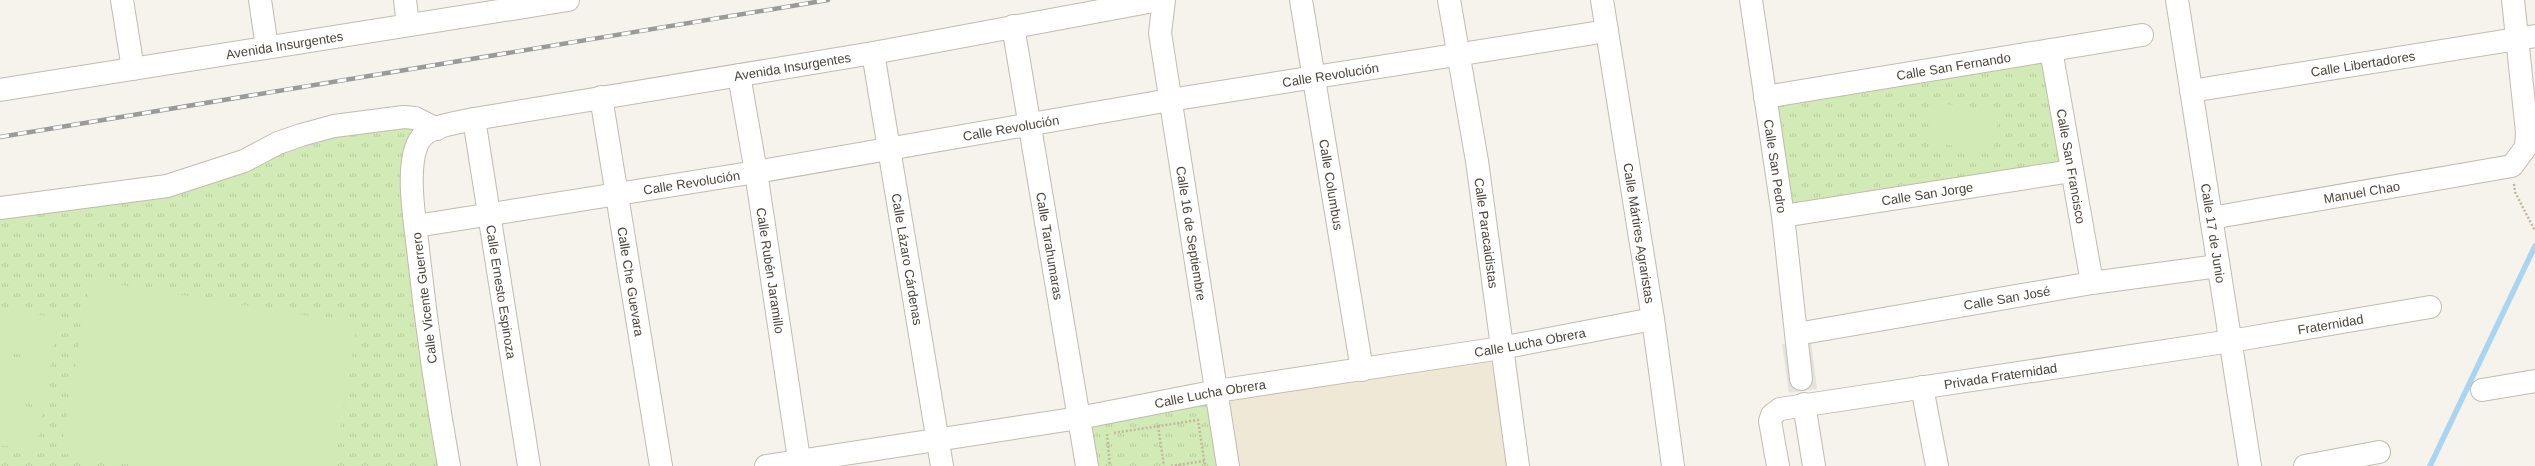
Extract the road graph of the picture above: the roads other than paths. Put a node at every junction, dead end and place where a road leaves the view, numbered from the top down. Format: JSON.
{"nodes":[{"id":1,"x":122,"y":0,"type":"edge"},
{"id":2,"x":260,"y":0,"type":"edge"},
{"id":3,"x":405,"y":0,"type":"edge"},
{"id":4,"x":568,"y":0,"type":"edge"},
{"id":5,"x":1159,"y":0,"type":"edge"},
{"id":6,"x":1164,"y":0,"type":"edge"},
{"id":7,"x":1301,"y":0,"type":"edge"},
{"id":8,"x":1449,"y":0,"type":"edge"},
{"id":9,"x":1602,"y":0,"type":"edge"},
{"id":10,"x":1751,"y":0,"type":"edge"},
{"id":11,"x":2177,"y":0,"type":"edge"},
{"id":12,"x":2513,"y":0,"type":"edge"},
{"id":13,"x":528,"y":4,"type":"edge"},
{"id":14,"x":408,"y":25,"type":"junction"},
{"id":15,"x":1013,"y":26,"type":"junction"},
{"id":16,"x":1607,"y":31,"type":"junction"},
{"id":17,"x":2142,"y":35,"type":"dead end"},
{"id":18,"x":2526,"y":37,"type":"edge"},
{"id":19,"x":267,"y":47,"type":"junction"},
{"id":20,"x":2051,"y":50,"type":"junction"},
{"id":21,"x":873,"y":53,"type":"junction"},
{"id":22,"x":1459,"y":55,"type":"junction"},
{"id":23,"x":133,"y":69,"type":"junction"},
{"id":24,"x":739,"y":75,"type":"junction"},
{"id":25,"x":1314,"y":77,"type":"junction"},
{"id":26,"x":0,"y":90,"type":"edge"},
{"id":27,"x":2191,"y":91,"type":"junction"},
{"id":28,"x":1765,"y":97,"type":"junction"},
{"id":29,"x":601,"y":98,"type":"junction"},
{"id":30,"x":1170,"y":100,"type":"junction"},
{"id":31,"x":474,"y":118,"type":"junction"},
{"id":32,"x":1030,"y":122,"type":"junction"},
{"id":33,"x":432,"y":131,"type":"junction"},
{"id":34,"x":888,"y":148,"type":"junction"},
{"id":35,"x":2072,"y":171,"type":"junction"},
{"id":36,"x":756,"y":172,"type":"junction"},
{"id":37,"x":617,"y":194,"type":"junction"},
{"id":38,"x":0,"y":208,"type":"edge"},
{"id":39,"x":489,"y":214,"type":"junction"},
{"id":40,"x":1783,"y":216,"type":"junction"},
{"id":41,"x":2211,"y":218,"type":"junction"},
{"id":42,"x":416,"y":226,"type":"junction"},
{"id":43,"x":2218,"y":266,"type":"junction"},
{"id":44,"x":2092,"y":283,"type":"junction"},
{"id":45,"x":2430,"y":307,"type":"dead end"},
{"id":46,"x":1653,"y":319,"type":"junction"},
{"id":47,"x":1796,"y":334,"type":"junction"},
{"id":48,"x":2231,"y":341,"type":"junction"},
{"id":49,"x":1501,"y":348,"type":"junction"},
{"id":50,"x":1362,"y":370,"type":"junction"},
{"id":51,"x":1801,"y":379,"type":"dead end"},
{"id":52,"x":2535,"y":381,"type":"edge"},
{"id":53,"x":1922,"y":387,"type":"junction"},
{"id":54,"x":2482,"y":390,"type":"dead end"},
{"id":55,"x":1217,"y":391,"type":"junction"},
{"id":56,"x":1804,"y":404,"type":"junction"},
{"id":57,"x":1079,"y":418,"type":"junction"},
{"id":58,"x":938,"y":439,"type":"junction"},
{"id":59,"x":2379,"y":452,"type":"dead end"},
{"id":60,"x":800,"y":463,"type":"edge"},
{"id":61,"x":449,"y":466,"type":"edge"},
{"id":62,"x":529,"y":466,"type":"edge"},
{"id":63,"x":661,"y":466,"type":"edge"},
{"id":64,"x":766,"y":466,"type":"edge"},
{"id":65,"x":942,"y":466,"type":"edge"},
{"id":66,"x":1087,"y":466,"type":"edge"},
{"id":67,"x":1228,"y":466,"type":"edge"},
{"id":68,"x":1518,"y":466,"type":"edge"},
{"id":69,"x":1673,"y":466,"type":"edge"},
{"id":70,"x":1778,"y":466,"type":"edge"},
{"id":71,"x":1814,"y":466,"type":"edge"},
{"id":72,"x":1937,"y":466,"type":"edge"},
{"id":73,"x":2250,"y":466,"type":"edge"},
{"id":74,"x":2305,"y":466,"type":"edge"}],
"edges":[{"from":1,"to":23,"type":"street"},
{"from":2,"to":19,"type":"street"},
{"from":3,"to":14,"type":"street"},
{"from":4,"to":13,"type":"street","name":"Avenida Insurgentes"},
{"from":5,"to":15,"type":"street","name":"Avenida Insurgentes"},
{"from":6,"to":30,"type":"street","name":"Calle 16 de Septiembre"},
{"from":7,"to":25,"type":"street","name":"Calle Columbus"},
{"from":8,"to":22,"type":"street","name":"Calle Paracaidistas"},
{"from":9,"to":16,"type":"street","name":"Calle Mártires Agraristas"},
{"from":10,"to":28,"type":"street","name":"Calle San Pedro"},
{"from":11,"to":27,"type":"street","name":"Calle 17 de Junio"},
{"from":12,"to":18,"type":"street"},
{"from":13,"to":14,"type":"street","name":"Avenida Insurgentes"},
{"from":14,"to":19,"type":"street","name":"Avenida Insurgentes"},
{"from":15,"to":21,"type":"street","name":"Avenida Insurgentes"},
{"from":15,"to":32,"type":"street","name":"Calle Tarahumaras"},
{"from":16,"to":22,"type":"street","name":"Calle Revolución"},
{"from":16,"to":46,"type":"street","name":"Calle Mártires Agraristas"},
{"from":17,"to":20,"type":"street","name":"Calle San Fernando"},
{"from":18,"to":27,"type":"street","name":"Calle Libertadores"},
{"from":18,"to":41,"type":"street","name":"Manuel Chao"},
{"from":19,"to":23,"type":"street","name":"Avenida Insurgentes"},
{"from":20,"to":28,"type":"street","name":"Calle San Fernando"},
{"from":20,"to":35,"type":"street","name":"Calle San Francisco"},
{"from":21,"to":24,"type":"street","name":"Avenida Insurgentes"},
{"from":21,"to":34,"type":"street","name":"Calle Lázaro Cárdenas"},
{"from":22,"to":25,"type":"street","name":"Calle Revolución"},
{"from":22,"to":49,"type":"street","name":"Calle Paracaidistas"},
{"from":23,"to":26,"type":"street","name":"Avenida Insurgentes"},
{"from":24,"to":29,"type":"street","name":"Avenida Insurgentes"},
{"from":24,"to":36,"type":"street","name":"Calle Rubén Jaramillo"},
{"from":25,"to":30,"type":"street","name":"Calle Revolución"},
{"from":25,"to":50,"type":"street","name":"Calle Columbus"},
{"from":27,"to":41,"type":"street","name":"Calle 17 de Junio"},
{"from":28,"to":40,"type":"street","name":"Calle San Pedro"},
{"from":29,"to":31,"type":"street","name":"Avenida Insurgentes"},
{"from":29,"to":37,"type":"street","name":"Calle Che Guevara"},
{"from":30,"to":32,"type":"street","name":"Calle Revolución"},
{"from":30,"to":55,"type":"street","name":"Calle 16 de Septiembre"},
{"from":31,"to":33,"type":"street","name":"Avenida Insurgentes"},
{"from":31,"to":39,"type":"street","name":"Calle Ernesto Espinoza"},
{"from":32,"to":34,"type":"street","name":"Calle Revolución"},
{"from":32,"to":57,"type":"street","name":"Calle Tarahumaras"},
{"from":33,"to":38,"type":"street"},
{"from":33,"to":42,"type":"street","name":"Calle Vicente Guerrero"},
{"from":34,"to":36,"type":"street","name":"Calle Revolución"},
{"from":34,"to":58,"type":"street","name":"Calle Lázaro Cárdenas"},
{"from":35,"to":40,"type":"street","name":"Calle San Jorge"},
{"from":35,"to":44,"type":"street","name":"Calle San Francisco"},
{"from":36,"to":37,"type":"street","name":"Calle Revolución"},
{"from":36,"to":60,"type":"street","name":"Calle Rubén Jaramillo"},
{"from":37,"to":39,"type":"street","name":"Calle Revolución"},
{"from":37,"to":63,"type":"street","name":"Calle Che Guevara"},
{"from":39,"to":42,"type":"street","name":"Calle Revolución"},
{"from":39,"to":62,"type":"street","name":"Calle Ernesto Espinoza"},
{"from":40,"to":47,"type":"street","name":"Calle San Pedro"},
{"from":41,"to":43,"type":"street","name":"Calle 17 de Junio"},
{"from":42,"to":61,"type":"street","name":"Calle Vicente Guerrero"},
{"from":43,"to":44,"type":"street","name":"Calle San José"},
{"from":43,"to":48,"type":"street","name":"Calle 17 de Junio"},
{"from":44,"to":47,"type":"street","name":"Calle San José"},
{"from":45,"to":48,"type":"street","name":"Fraternidad"},
{"from":46,"to":49,"type":"street","name":"Calle Lucha Obrera"},
{"from":46,"to":69,"type":"street","name":"Calle Mártires Agraristas"},
{"from":47,"to":51,"type":"street","name":"Calle San Pedro"},
{"from":48,"to":53,"type":"street","name":"Privada Fraternidad"},
{"from":48,"to":73,"type":"street","name":"Calle 17 de Junio"},
{"from":49,"to":50,"type":"street","name":"Calle Lucha Obrera"},
{"from":49,"to":68,"type":"street","name":"Calle Paracaidistas"},
{"from":50,"to":55,"type":"street","name":"Calle Lucha Obrera"},
{"from":52,"to":54,"type":"street"},
{"from":53,"to":56,"type":"street","name":"Privada Fraternidad"},
{"from":53,"to":72,"type":"street"},
{"from":55,"to":57,"type":"street","name":"Calle Lucha Obrera"},
{"from":55,"to":67,"type":"street","name":"Calle 16 de Septiembre"},
{"from":56,"to":70,"type":"street","name":"Privada Fraternidad"},
{"from":56,"to":71,"type":"street"},
{"from":57,"to":58,"type":"street","name":"Calle Lucha Obrera"},
{"from":57,"to":66,"type":"street","name":"Calle Tarahumaras"},
{"from":58,"to":60,"type":"street","name":"Calle Lucha Obrera"},
{"from":58,"to":65,"type":"street","name":"Calle Lázaro Cárdenas"},
{"from":59,"to":74,"type":"street"},
{"from":60,"to":64,"type":"street","name":"Calle Lucha Obrera"}]}
